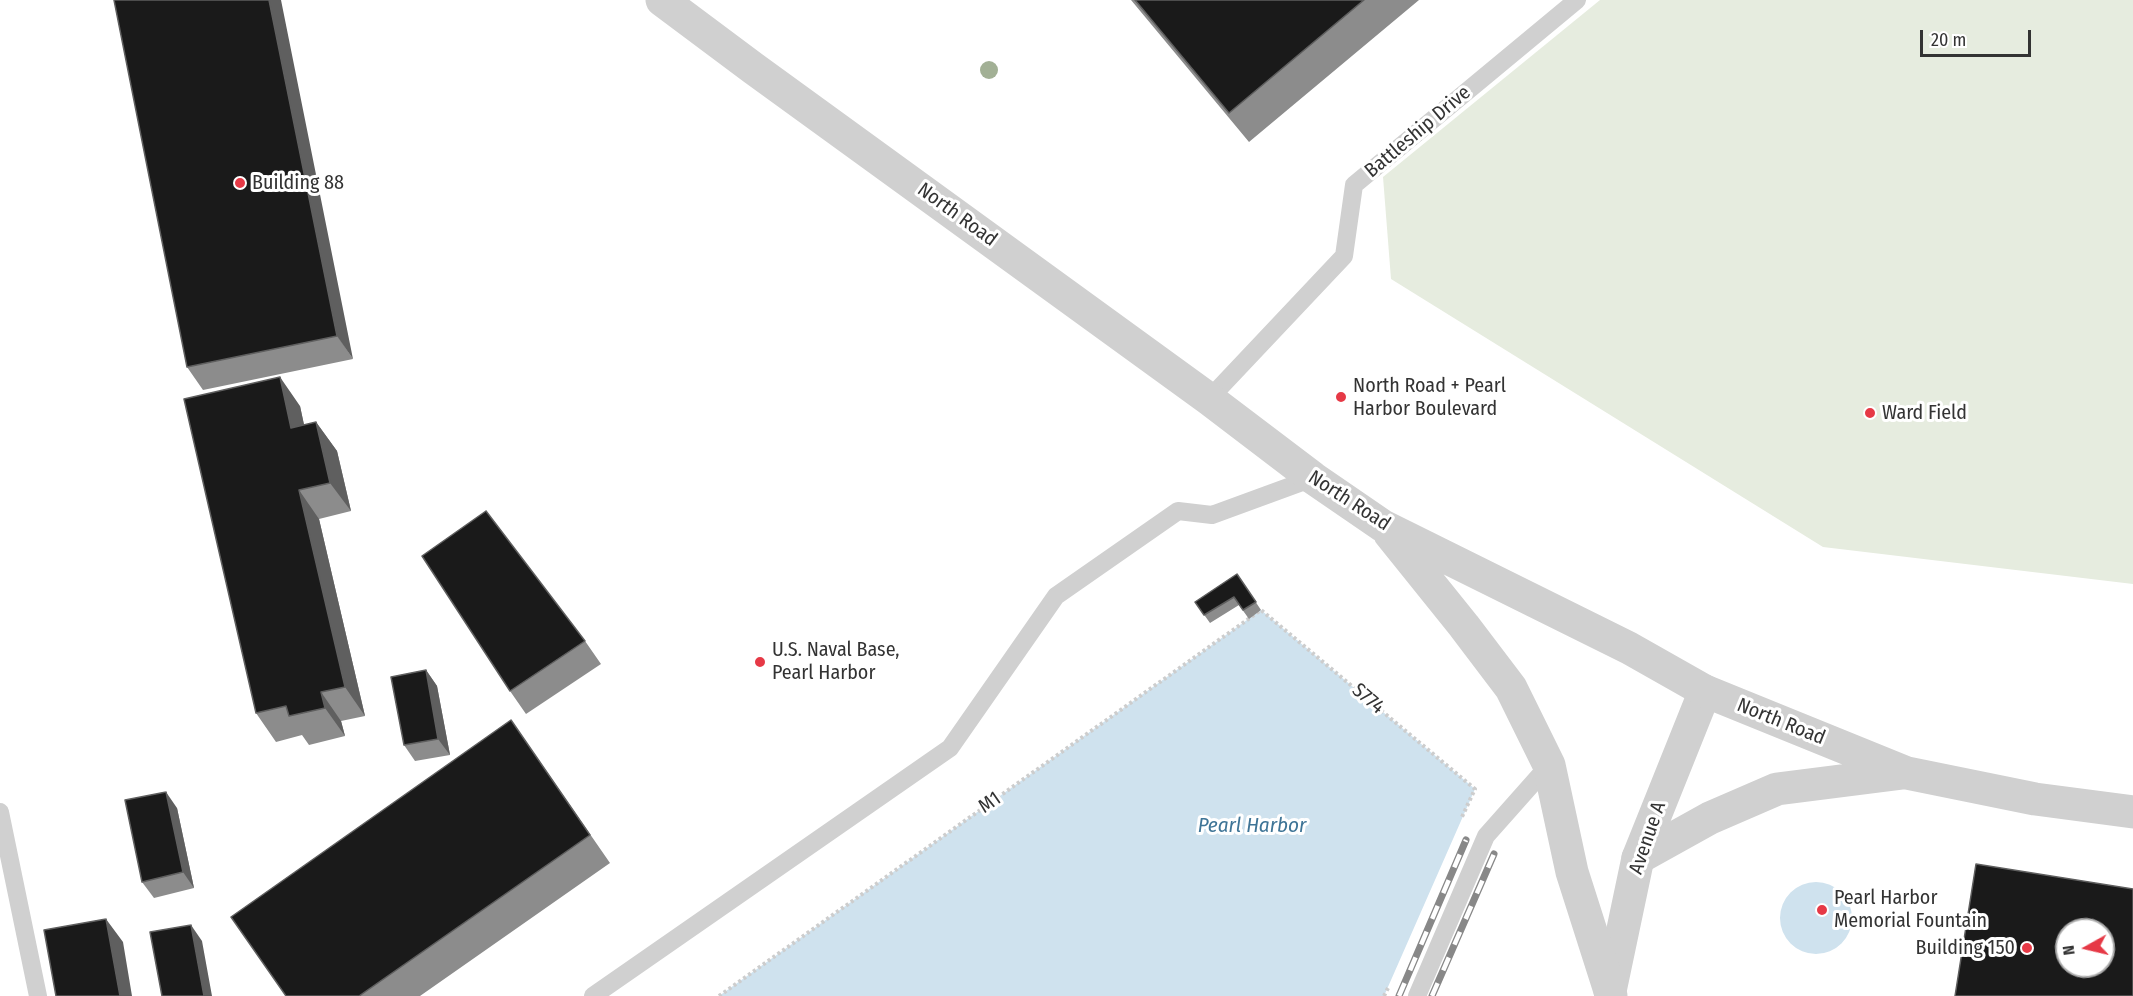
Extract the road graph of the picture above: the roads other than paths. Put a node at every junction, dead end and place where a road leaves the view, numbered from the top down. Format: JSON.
{"nodes":[{"id":1,"x":662,"y":0,"type":"edge"},
{"id":2,"x":1577,"y":0,"type":"edge"},
{"id":3,"x":1209,"y":399,"type":"junction"},
{"id":4,"x":1313,"y":478,"type":"junction"},
{"id":5,"x":1383,"y":526,"type":"junction"},
{"id":6,"x":1705,"y":691,"type":"junction"},
{"id":7,"x":1549,"y":765,"type":"junction"},
{"id":8,"x":1907,"y":773,"type":"junction"},
{"id":9,"x":0,"y":812,"type":"edge"},
{"id":10,"x":2133,"y":812,"type":"edge"},
{"id":11,"x":1638,"y":858,"type":"junction"},
{"id":12,"x":1611,"y":993,"type":"edge"},
{"id":13,"x":38,"y":996,"type":"edge"},
{"id":14,"x":593,"y":996,"type":"edge"},
{"id":15,"x":1417,"y":996,"type":"edge"}],
"edges":[{"from":1,"to":3,"type":"street","name":"North Road"},
{"from":2,"to":3,"type":"lane","name":"Battleship Drive"},
{"from":3,"to":4,"type":"street","name":"North Road"},
{"from":4,"to":5,"type":"street","name":"North Road"},
{"from":4,"to":14,"type":"lane"},
{"from":5,"to":6,"type":"street","name":"North Road"},
{"from":5,"to":7,"type":"street"},
{"from":6,"to":8,"type":"street","name":"North Road"},
{"from":6,"to":11,"type":"street","name":"Avenue A"},
{"from":7,"to":12,"type":"street"},
{"from":7,"to":15,"type":"lane"},
{"from":8,"to":10,"type":"street","name":"North Road"},
{"from":8,"to":11,"type":"street"},
{"from":9,"to":13,"type":"lane"},
{"from":11,"to":12,"type":"street","name":"Avenue A"}]}
